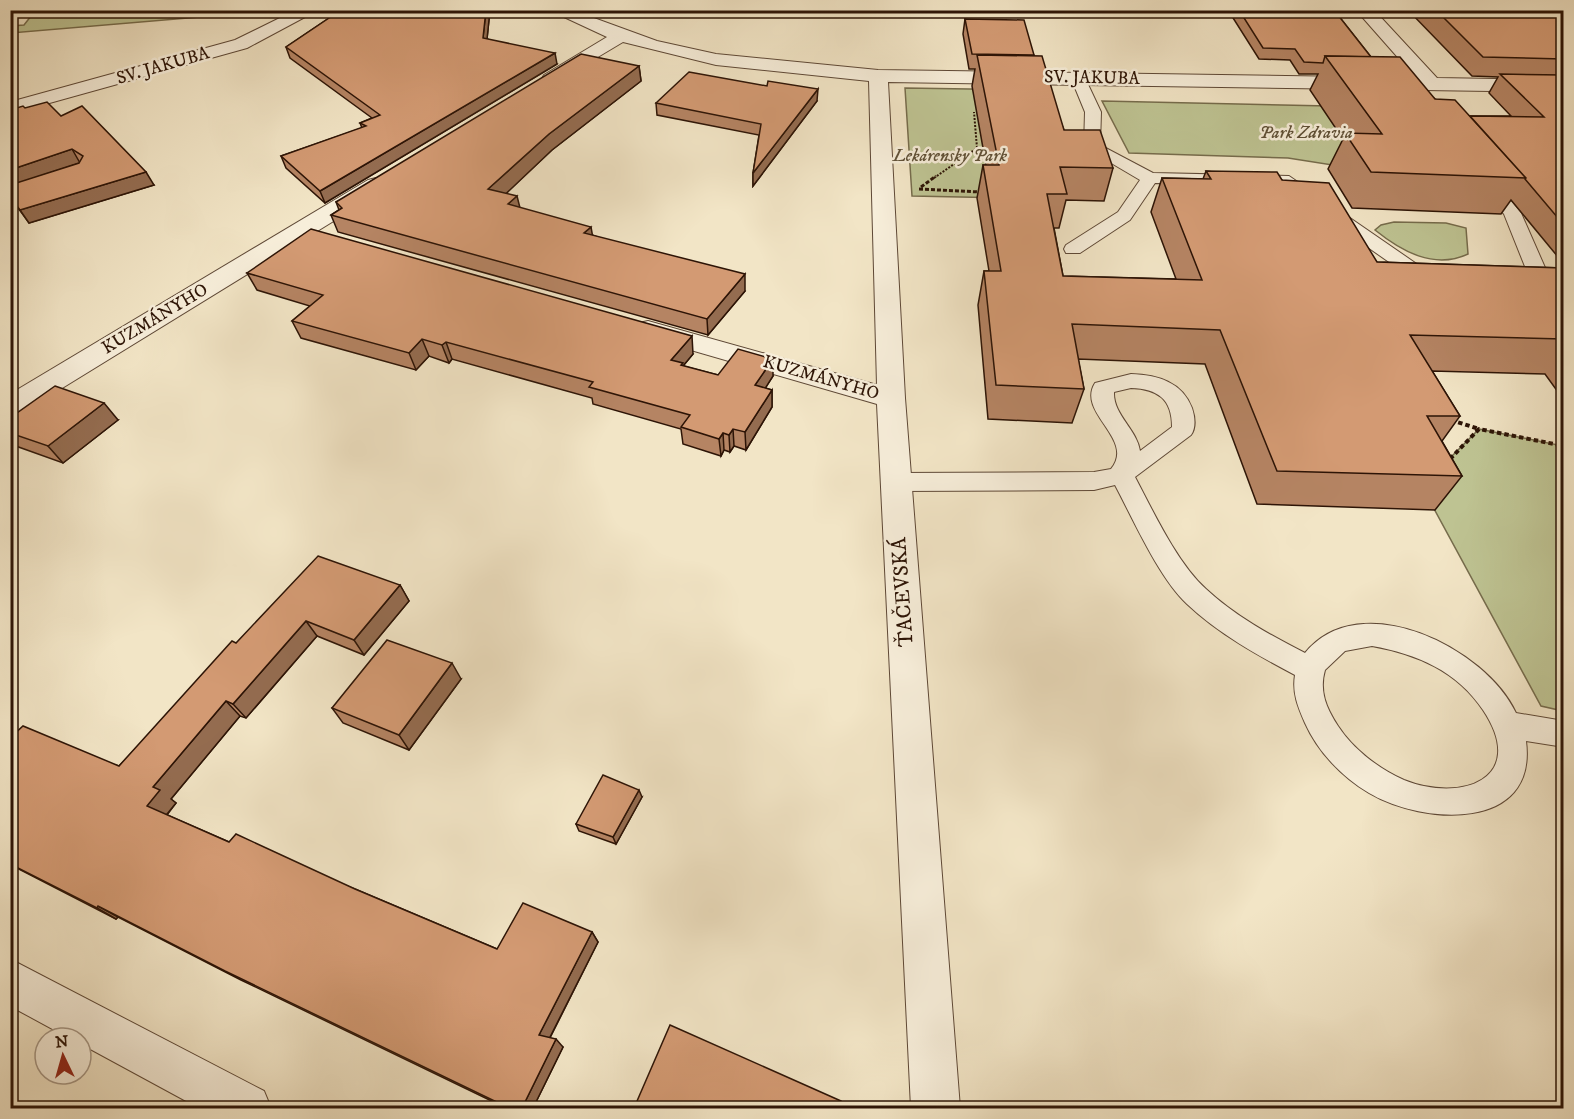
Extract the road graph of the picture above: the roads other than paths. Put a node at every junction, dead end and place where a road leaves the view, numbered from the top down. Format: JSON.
{"nodes":[{"id":1,"x":310,"y":10,"type":"edge"},
{"id":2,"x":557,"y":10,"type":"edge"},
{"id":3,"x":1364,"y":10,"type":"edge"},
{"id":4,"x":621,"y":36,"type":"junction"},
{"id":5,"x":878,"y":76,"type":"junction"},
{"id":6,"x":1078,"y":78,"type":"junction"},
{"id":7,"x":1431,"y":83,"type":"junction"},
{"id":8,"x":1563,"y":86,"type":"edge"},
{"id":9,"x":532,"y":90,"type":"edge"},
{"id":10,"x":10,"y":108,"type":"edge"},
{"id":11,"x":1473,"y":168,"type":"edge"},
{"id":12,"x":391,"y":176,"type":"edge"},
{"id":13,"x":1150,"y":178,"type":"junction"},
{"id":14,"x":300,"y":231,"type":"junction"},
{"id":15,"x":336,"y":241,"type":"edge"},
{"id":16,"x":1073,"y":249,"type":"dead end"},
{"id":17,"x":1449,"y":273,"type":"edge"},
{"id":18,"x":1517,"y":277,"type":"edge"},
{"id":19,"x":624,"y":323,"type":"edge"},
{"id":20,"x":891,"y":398,"type":"junction"},
{"id":21,"x":10,"y":406,"type":"edge"},
{"id":22,"x":896,"y":482,"type":"junction"},
{"id":23,"x":1310,"y":669,"type":"junction"},
{"id":24,"x":1509,"y":725,"type":"junction"},
{"id":25,"x":1563,"y":734,"type":"edge"},
{"id":26,"x":10,"y":981,"type":"edge"},
{"id":27,"x":247,"y":1108,"type":"edge"},
{"id":28,"x":936,"y":1108,"type":"edge"}],
"edges":[{"from":1,"to":10,"type":"street","name":"SV. JAKUBA"},
{"from":2,"to":4,"type":"street","name":"SV. JAKUBA"},
{"from":3,"to":7,"type":"street"},
{"from":4,"to":5,"type":"street","name":"SV. JAKUBA"},
{"from":4,"to":9,"type":"street"},
{"from":5,"to":6,"type":"street","name":"SV. JAKUBA"},
{"from":5,"to":20,"type":"street","name":"ŤAČEVSKÁ"},
{"from":6,"to":7,"type":"street","name":"SV. JAKUBA"},
{"from":6,"to":13,"type":"lane"},
{"from":7,"to":8,"type":"street","name":"SV. JAKUBA"},
{"from":11,"to":18,"type":"lane"},
{"from":12,"to":14,"type":"street","name":"KUZMÁNYHO"},
{"from":13,"to":16,"type":"lane"},
{"from":13,"to":17,"type":"lane"},
{"from":14,"to":15,"type":"street"},
{"from":14,"to":21,"type":"street","name":"KUZMÁNYHO"},
{"from":19,"to":20,"type":"street","name":"KUZMÁNYHO"},
{"from":20,"to":22,"type":"street","name":"ŤAČEVSKÁ"},
{"from":22,"to":23,"type":"lane"},
{"from":22,"to":28,"type":"street","name":"ŤAČEVSKÁ"},
{"from":23,"to":24,"type":"lane"},
{"from":23,"to":24,"type":"lane"},
{"from":24,"to":25,"type":"lane"},
{"from":26,"to":27,"type":"street"}]}
